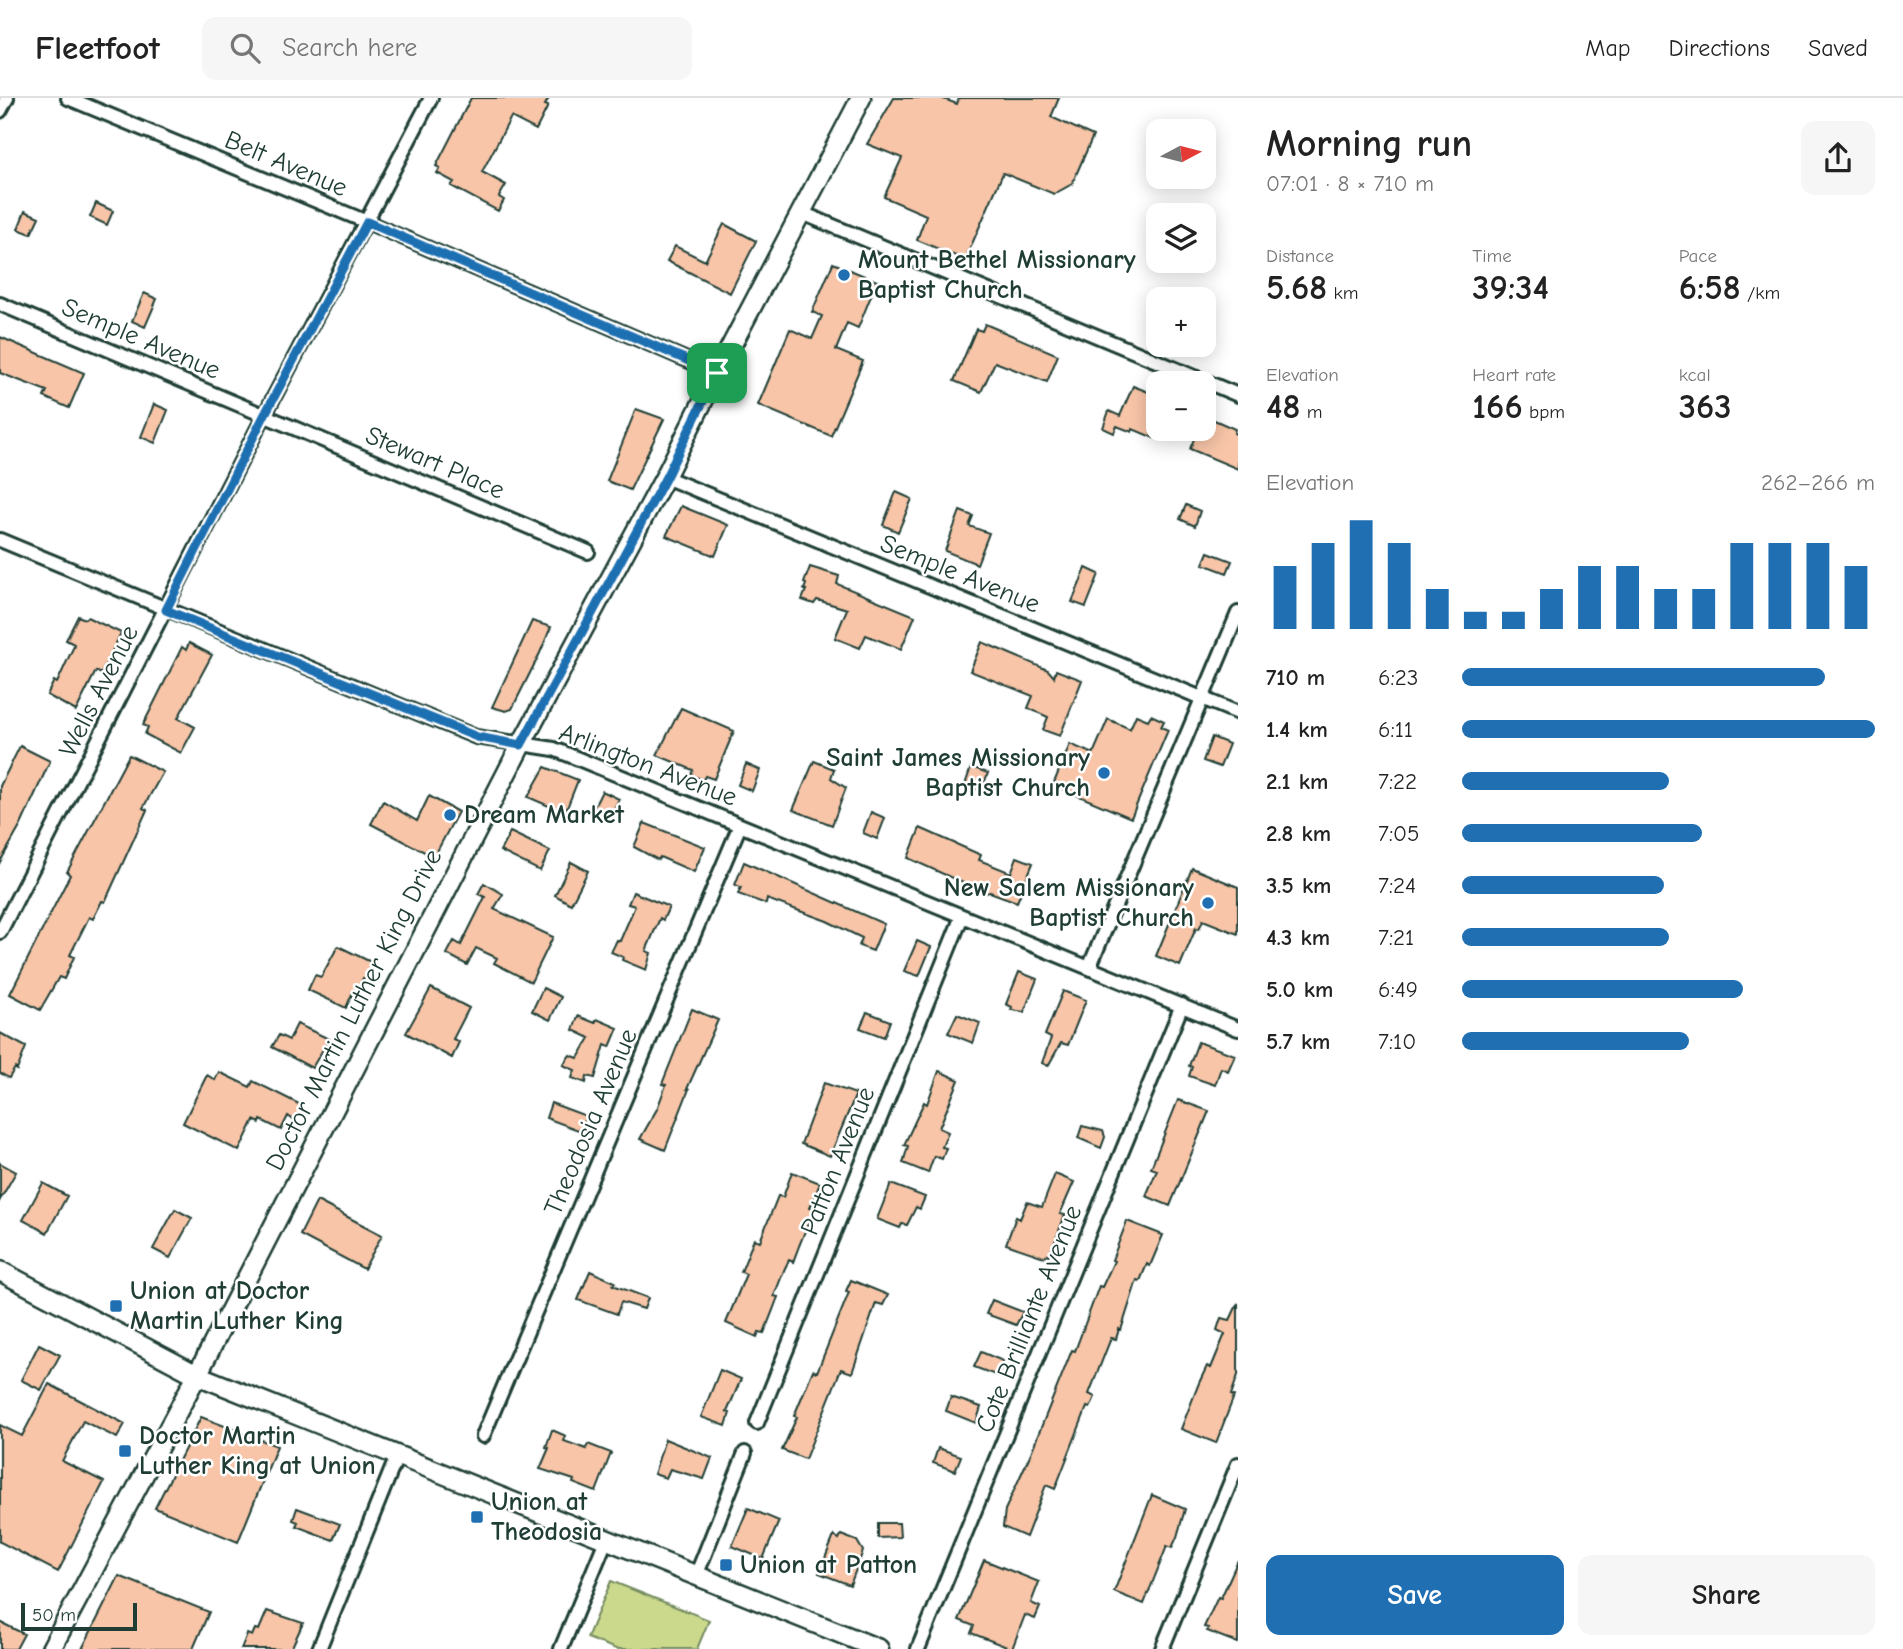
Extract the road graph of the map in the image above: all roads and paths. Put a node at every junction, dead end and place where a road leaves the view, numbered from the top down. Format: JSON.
{"nodes":[{"id":1,"x":7,"y":98,"type":"edge"},
{"id":2,"x":68,"y":98,"type":"edge"},
{"id":3,"x":431,"y":98,"type":"edge"},
{"id":4,"x":861,"y":98,"type":"edge"},
{"id":5,"x":0,"y":111,"type":"edge"},
{"id":6,"x":802,"y":213,"type":"junction"},
{"id":7,"x":367,"y":222,"type":"junction"},
{"id":8,"x":0,"y":304,"type":"edge"},
{"id":9,"x":717,"y":373,"type":"junction"},
{"id":10,"x":1238,"y":395,"type":"edge"},
{"id":11,"x":264,"y":416,"type":"junction"},
{"id":12,"x":666,"y":477,"type":"junction"},
{"id":13,"x":0,"y":540,"type":"edge"},
{"id":14,"x":588,"y":552,"type":"dead end"},
{"id":15,"x":166,"y":610,"type":"junction"},
{"id":16,"x":1238,"y":613,"type":"edge"},
{"id":17,"x":1203,"y":699,"type":"junction"},
{"id":18,"x":1238,"y":713,"type":"edge"},
{"id":19,"x":521,"y":745,"type":"junction"},
{"id":20,"x":740,"y":825,"type":"junction"},
{"id":21,"x":962,"y":916,"type":"junction"},
{"id":22,"x":0,"y":932,"type":"edge"},
{"id":23,"x":1089,"y":968,"type":"junction"},
{"id":24,"x":1182,"y":1005,"type":"junction"},
{"id":25,"x":1238,"y":1029,"type":"edge"},
{"id":26,"x":0,"y":1271,"type":"edge"},
{"id":27,"x":197,"y":1375,"type":"junction"},
{"id":28,"x":757,"y":1423,"type":"dead end"},
{"id":29,"x":483,"y":1436,"type":"dead end"},
{"id":30,"x":745,"y":1453,"type":"dead end"},
{"id":31,"x":397,"y":1456,"type":"junction"},
{"id":32,"x":1238,"y":1464,"type":"edge"},
{"id":33,"x":606,"y":1540,"type":"junction"},
{"id":34,"x":696,"y":1576,"type":"junction"},
{"id":35,"x":843,"y":1642,"type":"edge"},
{"id":36,"x":51,"y":1649,"type":"edge"},
{"id":37,"x":318,"y":1649,"type":"edge"},
{"id":38,"x":561,"y":1649,"type":"edge"},
{"id":39,"x":879,"y":1649,"type":"edge"},
{"id":40,"x":918,"y":1649,"type":"edge"},
{"id":41,"x":1162,"y":1649,"type":"edge"}],
"edges":[{"from":1,"to":5,"type":"street"},
{"from":2,"to":7,"type":"street","name":"Belt Avenue"},
{"from":3,"to":7,"type":"street","name":"Wells Avenue"},
{"from":4,"to":6,"type":"main road","name":"Doctor Martin Luther King Drive"},
{"from":6,"to":9,"type":"main road","name":"Doctor Martin Luther King Drive"},
{"from":6,"to":10,"type":"street"},
{"from":7,"to":9,"type":"street","name":"Belt Avenue"},
{"from":7,"to":11,"type":"street","name":"Wells Avenue"},
{"from":8,"to":11,"type":"street","name":"Semple Avenue"},
{"from":9,"to":12,"type":"main road","name":"Doctor Martin Luther King Drive"},
{"from":11,"to":14,"type":"street","name":"Stewart Place"},
{"from":11,"to":15,"type":"street","name":"Wells Avenue"},
{"from":12,"to":17,"type":"street","name":"Semple Avenue"},
{"from":12,"to":19,"type":"main road","name":"Doctor Martin Luther King Drive"},
{"from":13,"to":15,"type":"street","name":"Arlington Avenue"},
{"from":15,"to":19,"type":"street","name":"Arlington Avenue"},
{"from":15,"to":22,"type":"street","name":"Wells Avenue"},
{"from":16,"to":17,"type":"street"},
{"from":17,"to":18,"type":"street","name":"Semple Avenue"},
{"from":17,"to":23,"type":"street"},
{"from":19,"to":20,"type":"street","name":"Arlington Avenue"},
{"from":19,"to":27,"type":"main road","name":"Doctor Martin Luther King Drive"},
{"from":20,"to":21,"type":"street","name":"Arlington Avenue"},
{"from":20,"to":29,"type":"street","name":"Theodosia Avenue"},
{"from":21,"to":23,"type":"street","name":"Arlington Avenue"},
{"from":21,"to":28,"type":"street","name":"Patton Avenue"},
{"from":23,"to":24,"type":"street","name":"Arlington Avenue"},
{"from":24,"to":25,"type":"street","name":"Arlington Avenue"},
{"from":24,"to":40,"type":"street","name":"Cote Brilliante Avenue"},
{"from":26,"to":27,"type":"main road"},
{"from":27,"to":31,"type":"main road"},
{"from":27,"to":36,"type":"main road","name":"Doctor Martin Luther King Drive"},
{"from":30,"to":34,"type":"street"},
{"from":31,"to":33,"type":"main road"},
{"from":31,"to":37,"type":"street"},
{"from":32,"to":41,"type":"street"},
{"from":33,"to":34,"type":"main road"},
{"from":33,"to":38,"type":"street"},
{"from":34,"to":35,"type":"main road"},
{"from":35,"to":39,"type":"main road"}]}
